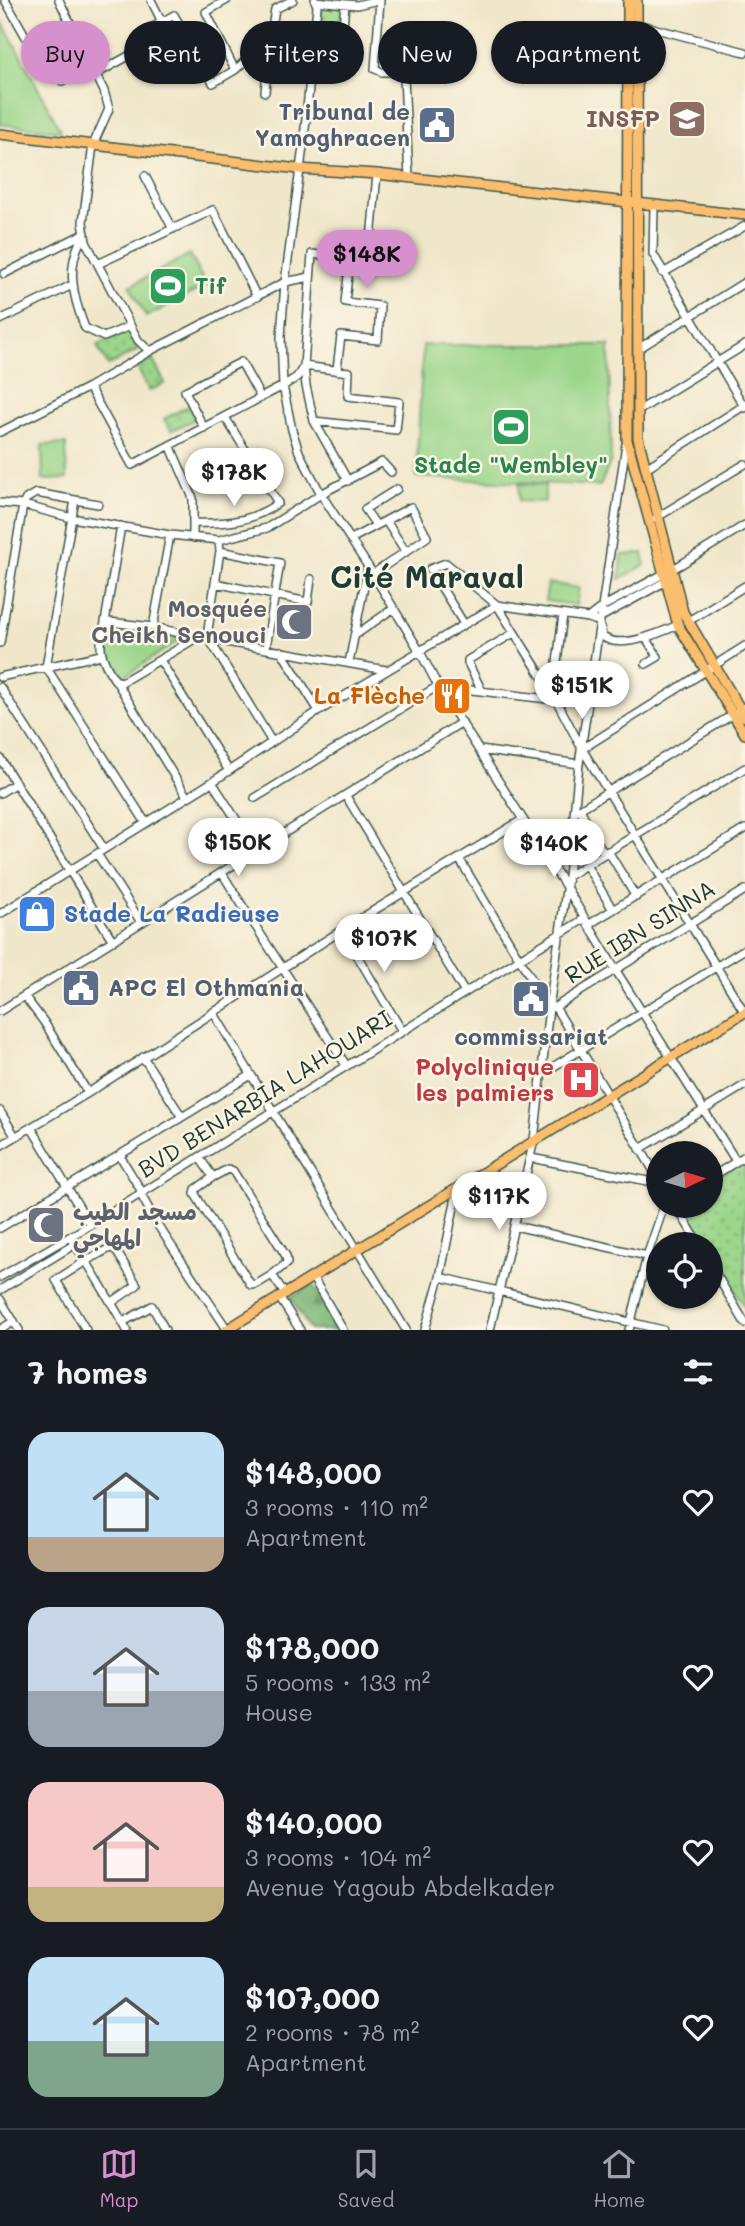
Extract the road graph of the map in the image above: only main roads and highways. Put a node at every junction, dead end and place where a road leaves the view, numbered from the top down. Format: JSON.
{"nodes":[{"id":1,"x":628,"y":0,"type":"edge"},
{"id":2,"x":637,"y":0,"type":"edge"},
{"id":3,"x":0,"y":134,"type":"edge"},
{"id":4,"x":632,"y":203,"type":"junction"},
{"id":5,"x":745,"y":215,"type":"edge"},
{"id":6,"x":654,"y":519,"type":"junction"},
{"id":7,"x":741,"y":712,"type":"edge"},
{"id":8,"x":745,"y":734,"type":"edge"},
{"id":9,"x":745,"y":1012,"type":"edge"},
{"id":10,"x":227,"y":1330,"type":"edge"}],
"edges":[{"from":1,"to":4,"type":"main road"},
{"from":2,"to":4,"type":"main road"},
{"from":3,"to":4,"type":"main road"},
{"from":4,"to":5,"type":"main road"},
{"from":4,"to":6,"type":"main road"},
{"from":4,"to":6,"type":"main road"},
{"from":6,"to":7,"type":"main road"},
{"from":7,"to":8,"type":"main road"},
{"from":9,"to":10,"type":"main road"}]}
